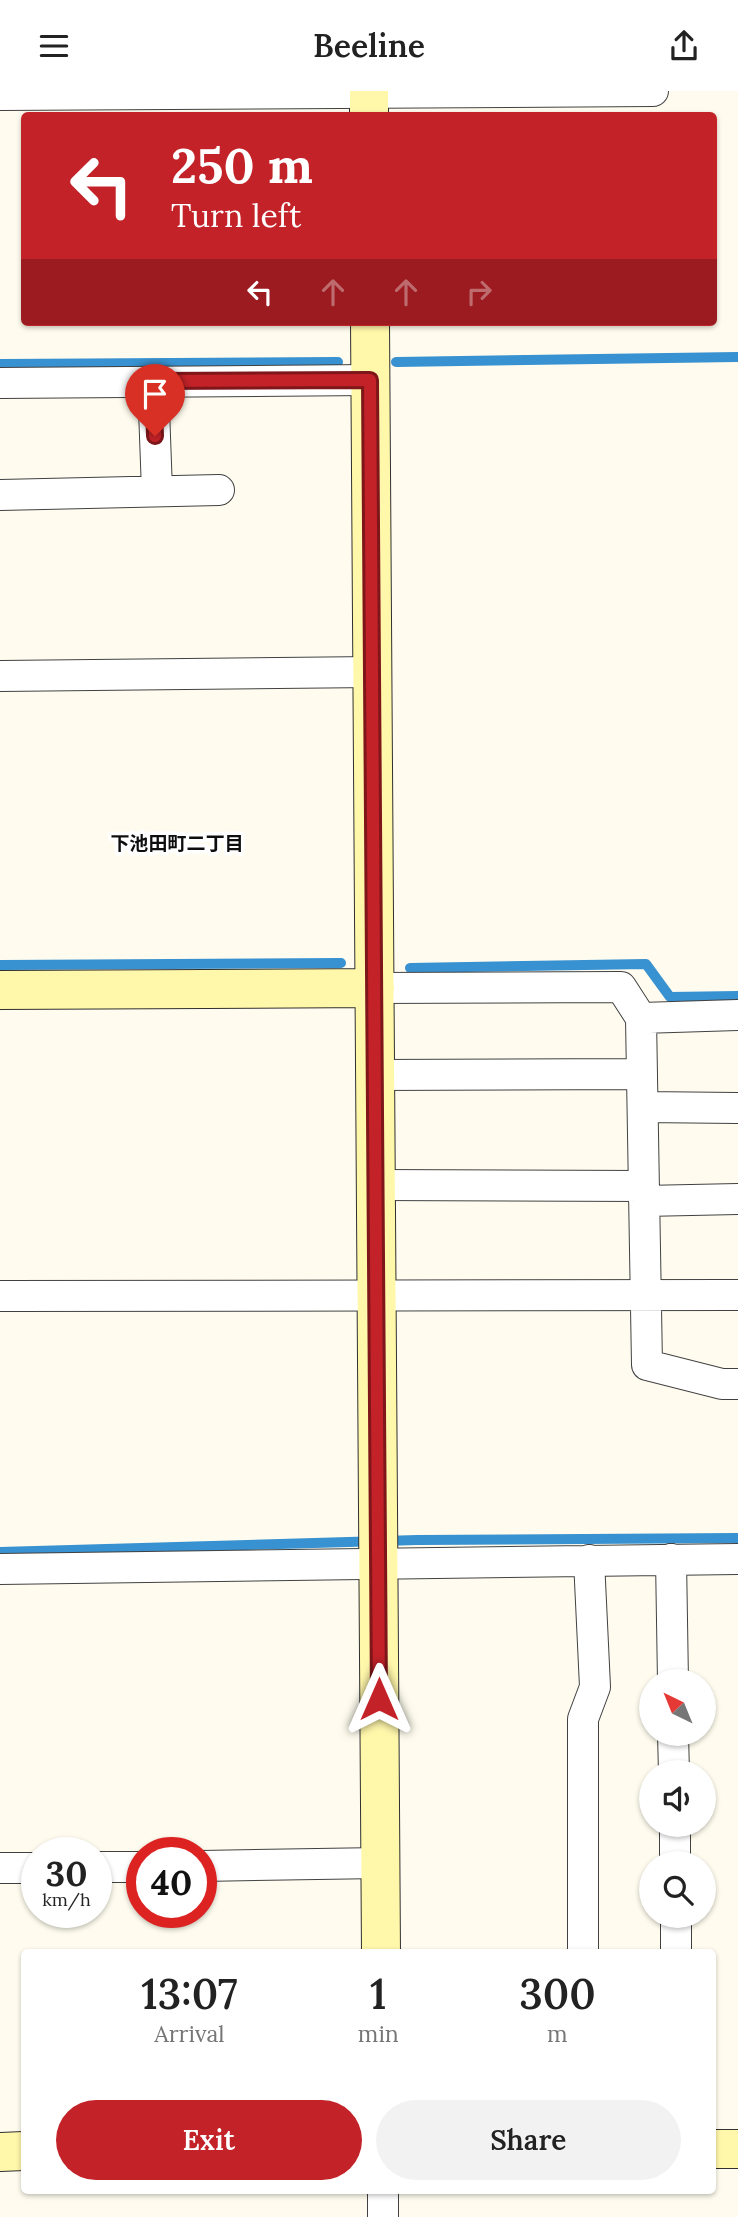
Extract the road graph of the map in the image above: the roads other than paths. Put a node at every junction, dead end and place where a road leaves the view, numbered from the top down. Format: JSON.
{"nodes":[{"id":1,"x":653,"y":91,"type":"edge"},
{"id":2,"x":0,"y":95,"type":"edge"},
{"id":3,"x":369,"y":100,"type":"edge"},
{"id":4,"x":370,"y":326,"type":"edge"},
{"id":5,"x":370,"y":380,"type":"junction"},
{"id":6,"x":153,"y":381,"type":"junction"},
{"id":7,"x":0,"y":383,"type":"edge"},
{"id":8,"x":219,"y":490,"type":"dead end"},
{"id":9,"x":157,"y":491,"type":"junction"},
{"id":10,"x":0,"y":495,"type":"edge"},
{"id":11,"x":373,"y":672,"type":"junction"},
{"id":12,"x":0,"y":676,"type":"edge"},
{"id":13,"x":375,"y":988,"type":"junction"},
{"id":14,"x":0,"y":991,"type":"edge"},
{"id":15,"x":738,"y":1015,"type":"edge"},
{"id":16,"x":641,"y":1018,"type":"junction"},
{"id":17,"x":642,"y":1074,"type":"junction"},
{"id":18,"x":376,"y":1075,"type":"junction"},
{"id":19,"x":643,"y":1107,"type":"junction"},
{"id":20,"x":738,"y":1108,"type":"edge"},
{"id":21,"x":377,"y":1185,"type":"junction"},
{"id":22,"x":644,"y":1194,"type":"junction"},
{"id":23,"x":738,"y":1199,"type":"edge"},
{"id":24,"x":0,"y":1296,"type":"edge"},
{"id":25,"x":377,"y":1296,"type":"junction"},
{"id":26,"x":646,"y":1296,"type":"junction"},
{"id":27,"x":738,"y":1296,"type":"edge"},
{"id":28,"x":738,"y":1384,"type":"edge"},
{"id":29,"x":671,"y":1559,"type":"junction"},
{"id":30,"x":738,"y":1559,"type":"edge"},
{"id":31,"x":589,"y":1560,"type":"junction"},
{"id":32,"x":379,"y":1562,"type":"junction"},
{"id":33,"x":0,"y":1569,"type":"edge"},
{"id":34,"x":673,"y":1669,"type":"edge"},
{"id":35,"x":380,"y":1863,"type":"junction"},
{"id":36,"x":217,"y":1866,"type":"edge"},
{"id":37,"x":0,"y":1868,"type":"edge"},
{"id":38,"x":21,"y":1868,"type":"edge"},
{"id":39,"x":676,"y":1928,"type":"edge"},
{"id":40,"x":381,"y":1949,"type":"edge"},
{"id":41,"x":583,"y":1949,"type":"edge"},
{"id":42,"x":676,"y":1949,"type":"edge"},
{"id":43,"x":716,"y":2149,"type":"edge"},
{"id":44,"x":738,"y":2149,"type":"edge"},
{"id":45,"x":21,"y":2151,"type":"edge"},
{"id":46,"x":0,"y":2152,"type":"edge"},
{"id":47,"x":383,"y":2194,"type":"edge"},
{"id":48,"x":383,"y":2217,"type":"edge"}],
"edges":[{"from":1,"to":3,"type":"street"},
{"from":2,"to":3,"type":"street"},
{"from":4,"to":5,"type":"street"},
{"from":5,"to":6,"type":"street"},
{"from":5,"to":11,"type":"street"},
{"from":6,"to":7,"type":"street"},
{"from":6,"to":9,"type":"street"},
{"from":8,"to":9,"type":"street"},
{"from":9,"to":10,"type":"street"},
{"from":11,"to":12,"type":"street"},
{"from":11,"to":13,"type":"street"},
{"from":13,"to":14,"type":"street"},
{"from":13,"to":16,"type":"street"},
{"from":13,"to":18,"type":"street"},
{"from":15,"to":16,"type":"street"},
{"from":16,"to":17,"type":"street"},
{"from":17,"to":18,"type":"street"},
{"from":17,"to":19,"type":"street"},
{"from":18,"to":21,"type":"street"},
{"from":19,"to":20,"type":"street"},
{"from":19,"to":22,"type":"street"},
{"from":21,"to":22,"type":"street"},
{"from":21,"to":25,"type":"street"},
{"from":22,"to":23,"type":"street"},
{"from":22,"to":26,"type":"street"},
{"from":24,"to":25,"type":"street"},
{"from":25,"to":26,"type":"street"},
{"from":25,"to":32,"type":"street"},
{"from":26,"to":27,"type":"street"},
{"from":26,"to":28,"type":"street"},
{"from":29,"to":30,"type":"street"},
{"from":29,"to":31,"type":"street"},
{"from":29,"to":34,"type":"street"},
{"from":31,"to":32,"type":"street"},
{"from":31,"to":41,"type":"street"},
{"from":32,"to":33,"type":"street"},
{"from":32,"to":35,"type":"street"},
{"from":35,"to":36,"type":"street"},
{"from":35,"to":40,"type":"street"},
{"from":37,"to":38,"type":"street"},
{"from":39,"to":42,"type":"street"},
{"from":43,"to":44,"type":"street"},
{"from":45,"to":46,"type":"street"},
{"from":47,"to":48,"type":"street"}]}
